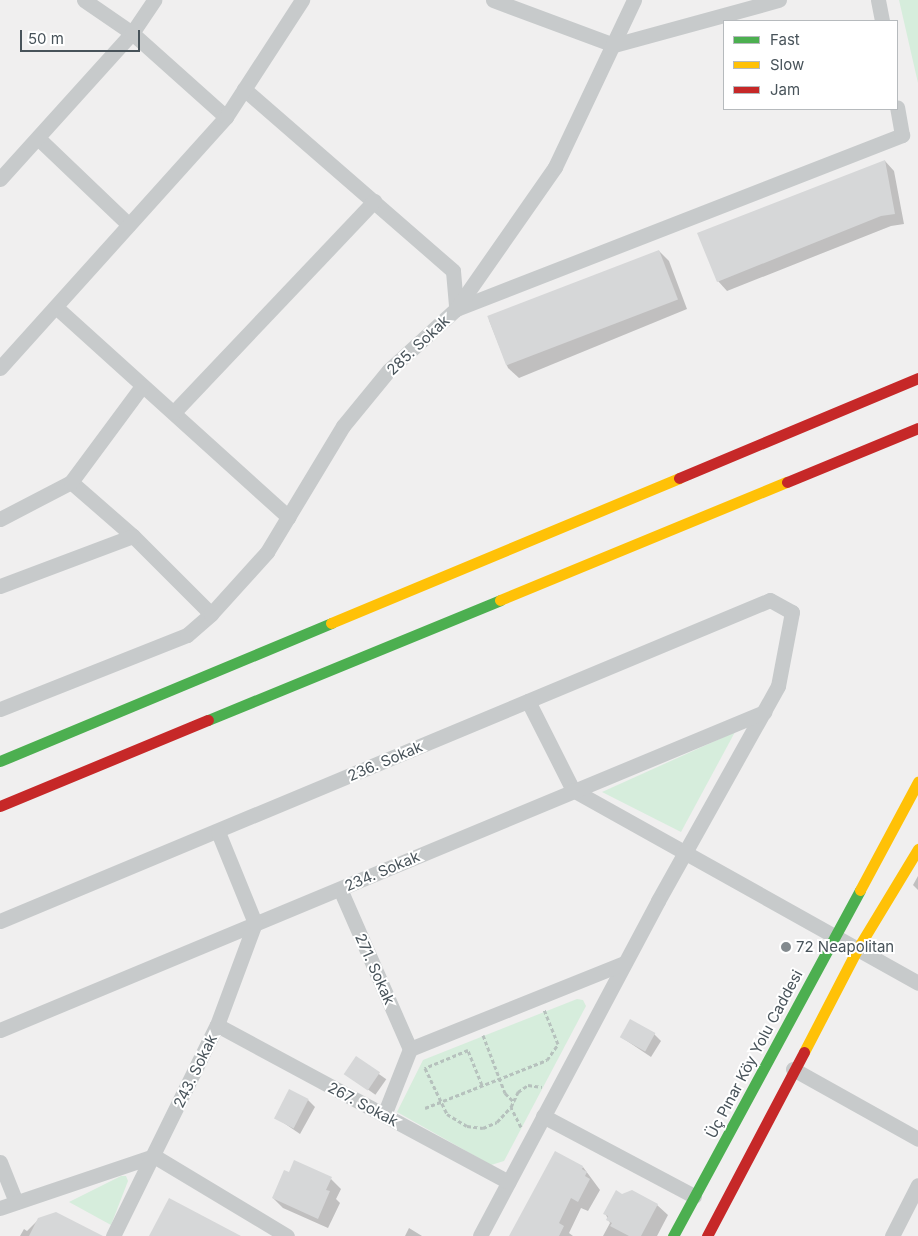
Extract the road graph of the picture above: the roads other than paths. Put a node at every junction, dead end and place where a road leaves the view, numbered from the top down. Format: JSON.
{"nodes":[{"id":1,"x":84,"y":0,"type":"edge"},
{"id":2,"x":154,"y":0,"type":"edge"},
{"id":3,"x":302,"y":0,"type":"edge"},
{"id":4,"x":493,"y":0,"type":"edge"},
{"id":5,"x":634,"y":0,"type":"edge"},
{"id":6,"x":779,"y":0,"type":"edge"},
{"id":7,"x":878,"y":0,"type":"edge"},
{"id":8,"x":882,"y":20,"type":"edge"},
{"id":9,"x":132,"y":33,"type":"junction"},
{"id":10,"x":614,"y":45,"type":"junction"},
{"id":11,"x":244,"y":90,"type":"junction"},
{"id":12,"x":898,"y":110,"type":"edge"},
{"id":13,"x":226,"y":117,"type":"junction"},
{"id":14,"x":39,"y":139,"type":"junction"},
{"id":15,"x":0,"y":179,"type":"edge"},
{"id":16,"x":374,"y":201,"type":"junction"},
{"id":17,"x":129,"y":225,"type":"junction"},
{"id":18,"x":57,"y":308,"type":"junction"},
{"id":19,"x":456,"y":310,"type":"junction"},
{"id":20,"x":0,"y":368,"type":"edge"},
{"id":21,"x":918,"y":378,"type":"edge"},
{"id":22,"x":142,"y":386,"type":"junction"},
{"id":23,"x":174,"y":412,"type":"junction"},
{"id":24,"x":918,"y":428,"type":"edge"},
{"id":25,"x":71,"y":482,"type":"junction"},
{"id":26,"x":288,"y":517,"type":"junction"},
{"id":27,"x":0,"y":518,"type":"edge"},
{"id":28,"x":133,"y":536,"type":"junction"},
{"id":29,"x":0,"y":586,"type":"edge"},
{"id":30,"x":211,"y":614,"type":"junction"},
{"id":31,"x":528,"y":701,"type":"junction"},
{"id":32,"x":0,"y":709,"type":"edge"},
{"id":33,"x":764,"y":712,"type":"junction"},
{"id":34,"x":0,"y":761,"type":"edge"},
{"id":35,"x":918,"y":782,"type":"edge"},
{"id":36,"x":572,"y":790,"type":"junction"},
{"id":37,"x":0,"y":806,"type":"edge"},
{"id":38,"x":218,"y":832,"type":"junction"},
{"id":39,"x":918,"y":849,"type":"edge"},
{"id":40,"x":685,"y":851,"type":"junction"},
{"id":41,"x":340,"y":889,"type":"junction"},
{"id":42,"x":0,"y":921,"type":"edge"},
{"id":43,"x":255,"y":924,"type":"junction"},
{"id":44,"x":835,"y":935,"type":"junction"},
{"id":45,"x":858,"y":948,"type":"junction"},
{"id":46,"x":624,"y":963,"type":"junction"},
{"id":47,"x":918,"y":982,"type":"edge"},
{"id":48,"x":217,"y":1025,"type":"junction"},
{"id":49,"x":0,"y":1030,"type":"edge"},
{"id":50,"x":410,"y":1049,"type":"junction"},
{"id":51,"x":793,"y":1069,"type":"junction"},
{"id":52,"x":384,"y":1115,"type":"junction"},
{"id":53,"x":543,"y":1116,"type":"junction"},
{"id":54,"x":918,"y":1139,"type":"edge"},
{"id":55,"x":154,"y":1156,"type":"junction"},
{"id":56,"x":0,"y":1162,"type":"edge"},
{"id":57,"x":508,"y":1182,"type":"junction"},
{"id":58,"x":918,"y":1185,"type":"edge"},
{"id":59,"x":694,"y":1196,"type":"junction"},
{"id":60,"x":16,"y":1202,"type":"junction"},
{"id":61,"x":0,"y":1208,"type":"edge"},
{"id":62,"x":113,"y":1236,"type":"edge"},
{"id":63,"x":287,"y":1236,"type":"edge"},
{"id":64,"x":480,"y":1236,"type":"edge"},
{"id":65,"x":673,"y":1236,"type":"edge"},
{"id":66,"x":707,"y":1236,"type":"edge"},
{"id":67,"x":892,"y":1236,"type":"edge"}],
"edges":[{"from":1,"to":9,"type":"street"},
{"from":2,"to":9,"type":"street"},
{"from":3,"to":11,"type":"street"},
{"from":4,"to":10,"type":"street"},
{"from":5,"to":10,"type":"street","name":"285. Sokak"},
{"from":6,"to":10,"type":"street"},
{"from":7,"to":8,"type":"street"},
{"from":9,"to":13,"type":"street"},
{"from":9,"to":14,"type":"street"},
{"from":10,"to":19,"type":"street","name":"285. Sokak"},
{"from":11,"to":13,"type":"street"},
{"from":11,"to":16,"type":"street"},
{"from":12,"to":19,"type":"street"},
{"from":13,"to":17,"type":"street"},
{"from":14,"to":15,"type":"street"},
{"from":14,"to":17,"type":"street"},
{"from":16,"to":19,"type":"street"},
{"from":16,"to":23,"type":"street"},
{"from":17,"to":18,"type":"street"},
{"from":18,"to":20,"type":"street"},
{"from":18,"to":22,"type":"street"},
{"from":19,"to":26,"type":"street","name":"285. Sokak"},
{"from":21,"to":34,"type":"main road"},
{"from":22,"to":23,"type":"street"},
{"from":22,"to":25,"type":"street"},
{"from":23,"to":26,"type":"street"},
{"from":24,"to":37,"type":"main road"},
{"from":25,"to":27,"type":"street"},
{"from":25,"to":28,"type":"street"},
{"from":26,"to":30,"type":"street","name":"285. Sokak"},
{"from":28,"to":29,"type":"street"},
{"from":28,"to":30,"type":"street"},
{"from":30,"to":32,"type":"street","name":"285. Sokak"},
{"from":31,"to":33,"type":"street","name":"236. Sokak"},
{"from":31,"to":36,"type":"street"},
{"from":31,"to":38,"type":"street","name":"236. Sokak"},
{"from":33,"to":36,"type":"street","name":"234. Sokak"},
{"from":33,"to":40,"type":"street"},
{"from":35,"to":44,"type":"main road","name":"Üç Pınar Köy Yolu Caddesi"},
{"from":36,"to":40,"type":"street"},
{"from":36,"to":41,"type":"street","name":"234. Sokak"},
{"from":38,"to":42,"type":"street","name":"236. Sokak"},
{"from":38,"to":43,"type":"street"},
{"from":39,"to":45,"type":"main road"},
{"from":40,"to":44,"type":"street"},
{"from":40,"to":46,"type":"street"},
{"from":41,"to":43,"type":"street","name":"234. Sokak"},
{"from":41,"to":50,"type":"street","name":"271. Sokak"},
{"from":43,"to":48,"type":"street","name":"243. Sokak"},
{"from":43,"to":49,"type":"street","name":"234. Sokak"},
{"from":44,"to":45,"type":"street"},
{"from":44,"to":59,"type":"main road","name":"Üç Pınar Köy Yolu Caddesi"},
{"from":45,"to":47,"type":"street"},
{"from":45,"to":51,"type":"main road"},
{"from":46,"to":50,"type":"street"},
{"from":46,"to":53,"type":"street"},
{"from":48,"to":52,"type":"street","name":"267. Sokak"},
{"from":48,"to":55,"type":"street","name":"243. Sokak"},
{"from":50,"to":52,"type":"street"},
{"from":51,"to":54,"type":"street"},
{"from":51,"to":66,"type":"main road"},
{"from":52,"to":57,"type":"street","name":"267. Sokak"},
{"from":53,"to":57,"type":"street"},
{"from":53,"to":59,"type":"street"},
{"from":55,"to":60,"type":"street"},
{"from":55,"to":62,"type":"street","name":"243. Sokak"},
{"from":55,"to":63,"type":"street"},
{"from":56,"to":60,"type":"street"},
{"from":57,"to":64,"type":"street"},
{"from":58,"to":67,"type":"street"},
{"from":59,"to":65,"type":"main road","name":"Üç Pınar Köy Yolu Caddesi"},
{"from":60,"to":61,"type":"street"}]}
